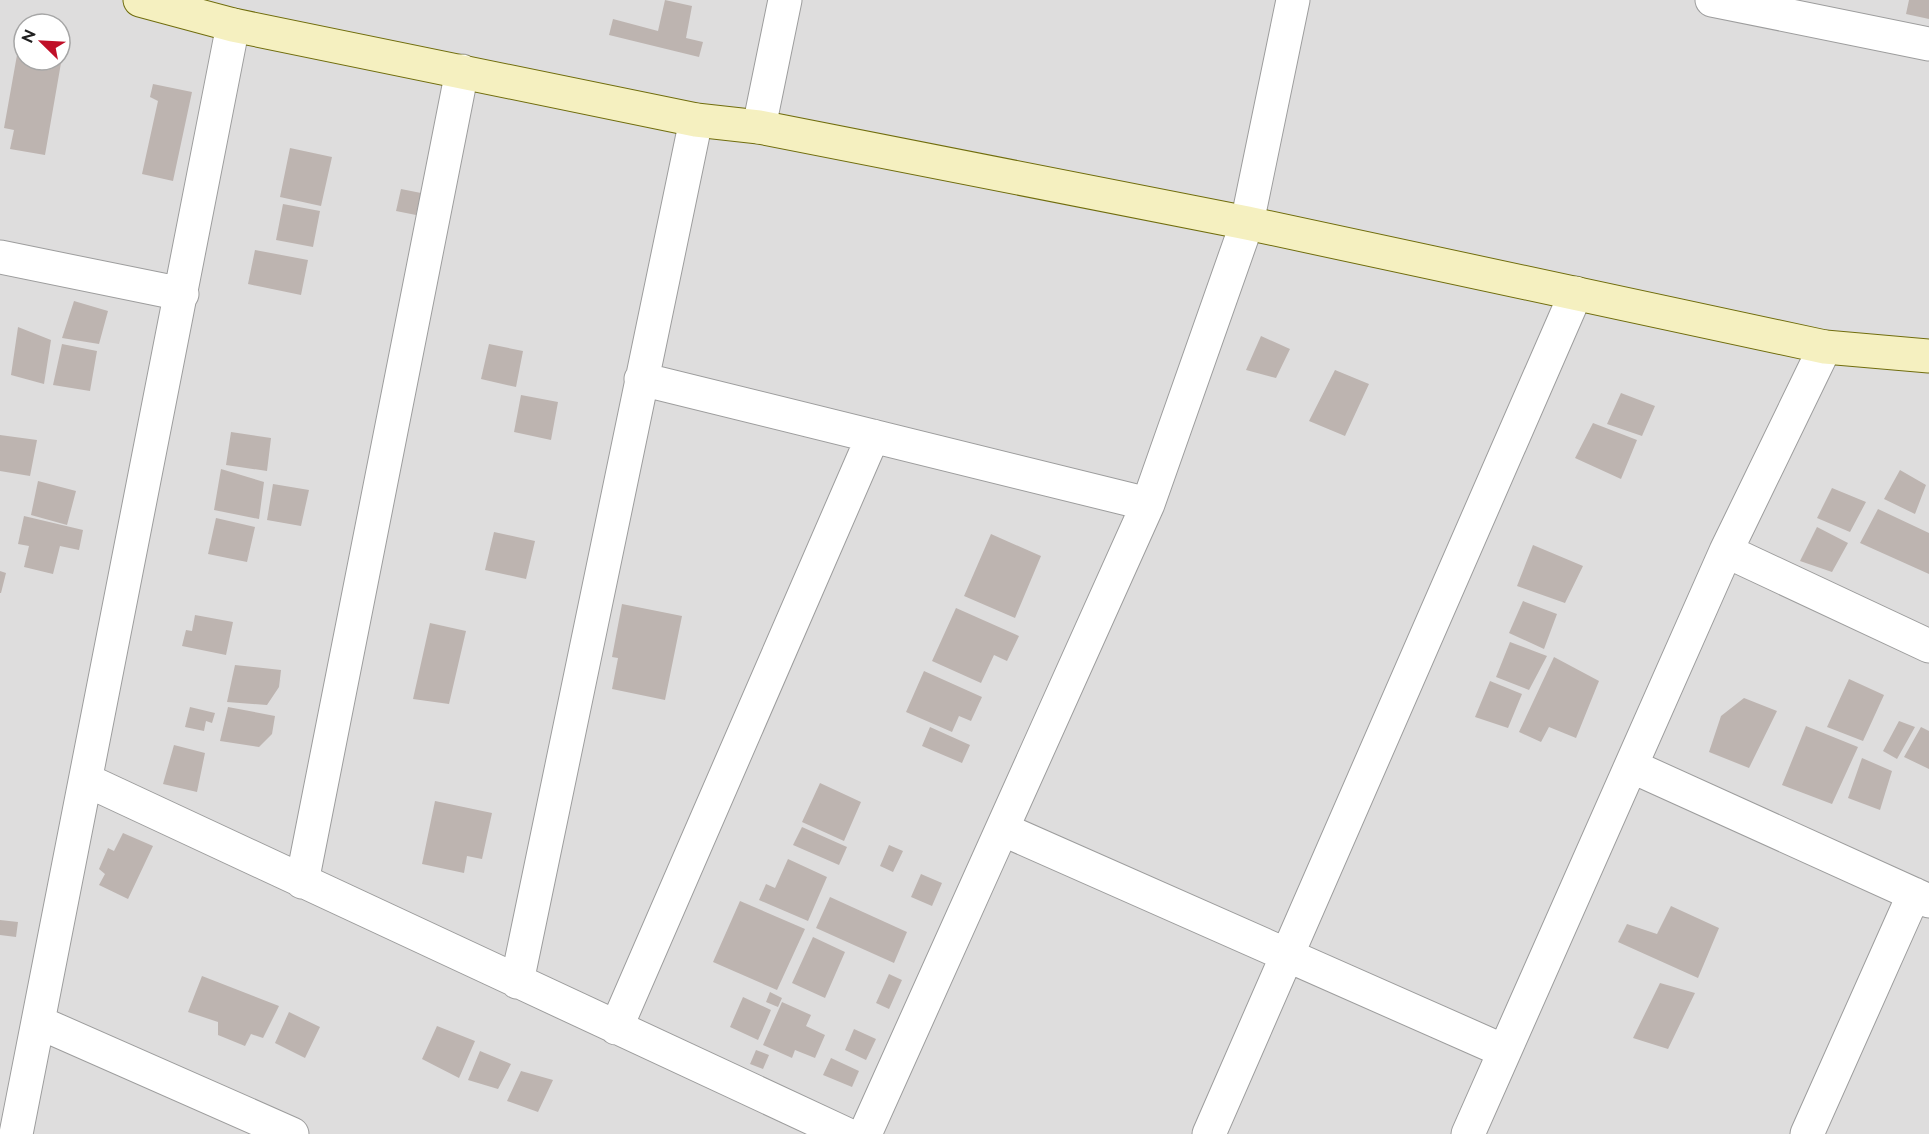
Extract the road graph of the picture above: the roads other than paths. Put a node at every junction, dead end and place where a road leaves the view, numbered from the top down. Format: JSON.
{"nodes":[{"id":1,"x":140,"y":0,"type":"edge"},
{"id":2,"x":785,"y":0,"type":"edge"},
{"id":3,"x":1293,"y":0,"type":"edge"},
{"id":4,"x":1712,"y":0,"type":"edge"},
{"id":5,"x":1823,"y":11,"type":"edge"},
{"id":6,"x":233,"y":25,"type":"junction"},
{"id":7,"x":1929,"y":44,"type":"edge"},
{"id":8,"x":462,"y":71,"type":"junction"},
{"id":9,"x":696,"y":120,"type":"junction"},
{"id":10,"x":759,"y":127,"type":"junction"},
{"id":11,"x":1247,"y":223,"type":"junction"},
{"id":12,"x":0,"y":257,"type":"edge"},
{"id":13,"x":1576,"y":293,"type":"junction"},
{"id":14,"x":182,"y":294,"type":"junction"},
{"id":15,"x":1825,"y":347,"type":"junction"},
{"id":16,"x":1929,"y":356,"type":"edge"},
{"id":17,"x":641,"y":379,"type":"junction"},
{"id":18,"x":873,"y":436,"type":"junction"},
{"id":19,"x":1148,"y":504,"type":"junction"},
{"id":20,"x":1726,"y":551,"type":"junction"},
{"id":21,"x":1929,"y":646,"type":"edge"},
{"id":22,"x":1631,"y":766,"type":"junction"},
{"id":23,"x":86,"y":780,"type":"junction"},
{"id":24,"x":1002,"y":830,"type":"junction"},
{"id":25,"x":302,"y":882,"type":"junction"},
{"id":26,"x":1922,"y":897,"type":"edge"},
{"id":27,"x":1287,"y":955,"type":"junction"},
{"id":28,"x":518,"y":982,"type":"junction"},
{"id":29,"x":38,"y":1022,"type":"junction"},
{"id":30,"x":616,"y":1028,"type":"junction"},
{"id":31,"x":1504,"y":1052,"type":"junction"},
{"id":32,"x":16,"y":1134,"type":"edge"},
{"id":33,"x":292,"y":1134,"type":"edge"},
{"id":34,"x":846,"y":1134,"type":"edge"},
{"id":35,"x":866,"y":1134,"type":"edge"},
{"id":36,"x":1209,"y":1134,"type":"edge"},
{"id":37,"x":1468,"y":1134,"type":"edge"},
{"id":38,"x":1808,"y":1134,"type":"edge"}],
"edges":[{"from":1,"to":6,"type":"street"},
{"from":2,"to":10,"type":"street"},
{"from":3,"to":11,"type":"street"},
{"from":4,"to":5,"type":"street"},
{"from":5,"to":7,"type":"street"},
{"from":6,"to":8,"type":"street"},
{"from":6,"to":14,"type":"street"},
{"from":8,"to":9,"type":"street"},
{"from":8,"to":25,"type":"street"},
{"from":9,"to":10,"type":"street"},
{"from":9,"to":17,"type":"street"},
{"from":10,"to":11,"type":"street"},
{"from":11,"to":13,"type":"street"},
{"from":11,"to":19,"type":"street"},
{"from":12,"to":14,"type":"street"},
{"from":13,"to":15,"type":"street"},
{"from":13,"to":27,"type":"street"},
{"from":14,"to":23,"type":"street"},
{"from":15,"to":16,"type":"street"},
{"from":15,"to":20,"type":"street"},
{"from":17,"to":18,"type":"street"},
{"from":17,"to":28,"type":"street"},
{"from":18,"to":19,"type":"street"},
{"from":18,"to":30,"type":"street"},
{"from":19,"to":24,"type":"street"},
{"from":20,"to":21,"type":"street"},
{"from":20,"to":22,"type":"street"},
{"from":22,"to":26,"type":"street"},
{"from":22,"to":31,"type":"street"},
{"from":23,"to":25,"type":"street"},
{"from":23,"to":29,"type":"street"},
{"from":24,"to":27,"type":"street"},
{"from":24,"to":35,"type":"street"},
{"from":25,"to":28,"type":"street"},
{"from":26,"to":38,"type":"street"},
{"from":27,"to":31,"type":"street"},
{"from":27,"to":36,"type":"street"},
{"from":28,"to":30,"type":"street"},
{"from":29,"to":32,"type":"street"},
{"from":29,"to":33,"type":"street"},
{"from":30,"to":34,"type":"street"},
{"from":31,"to":37,"type":"street"}]}
